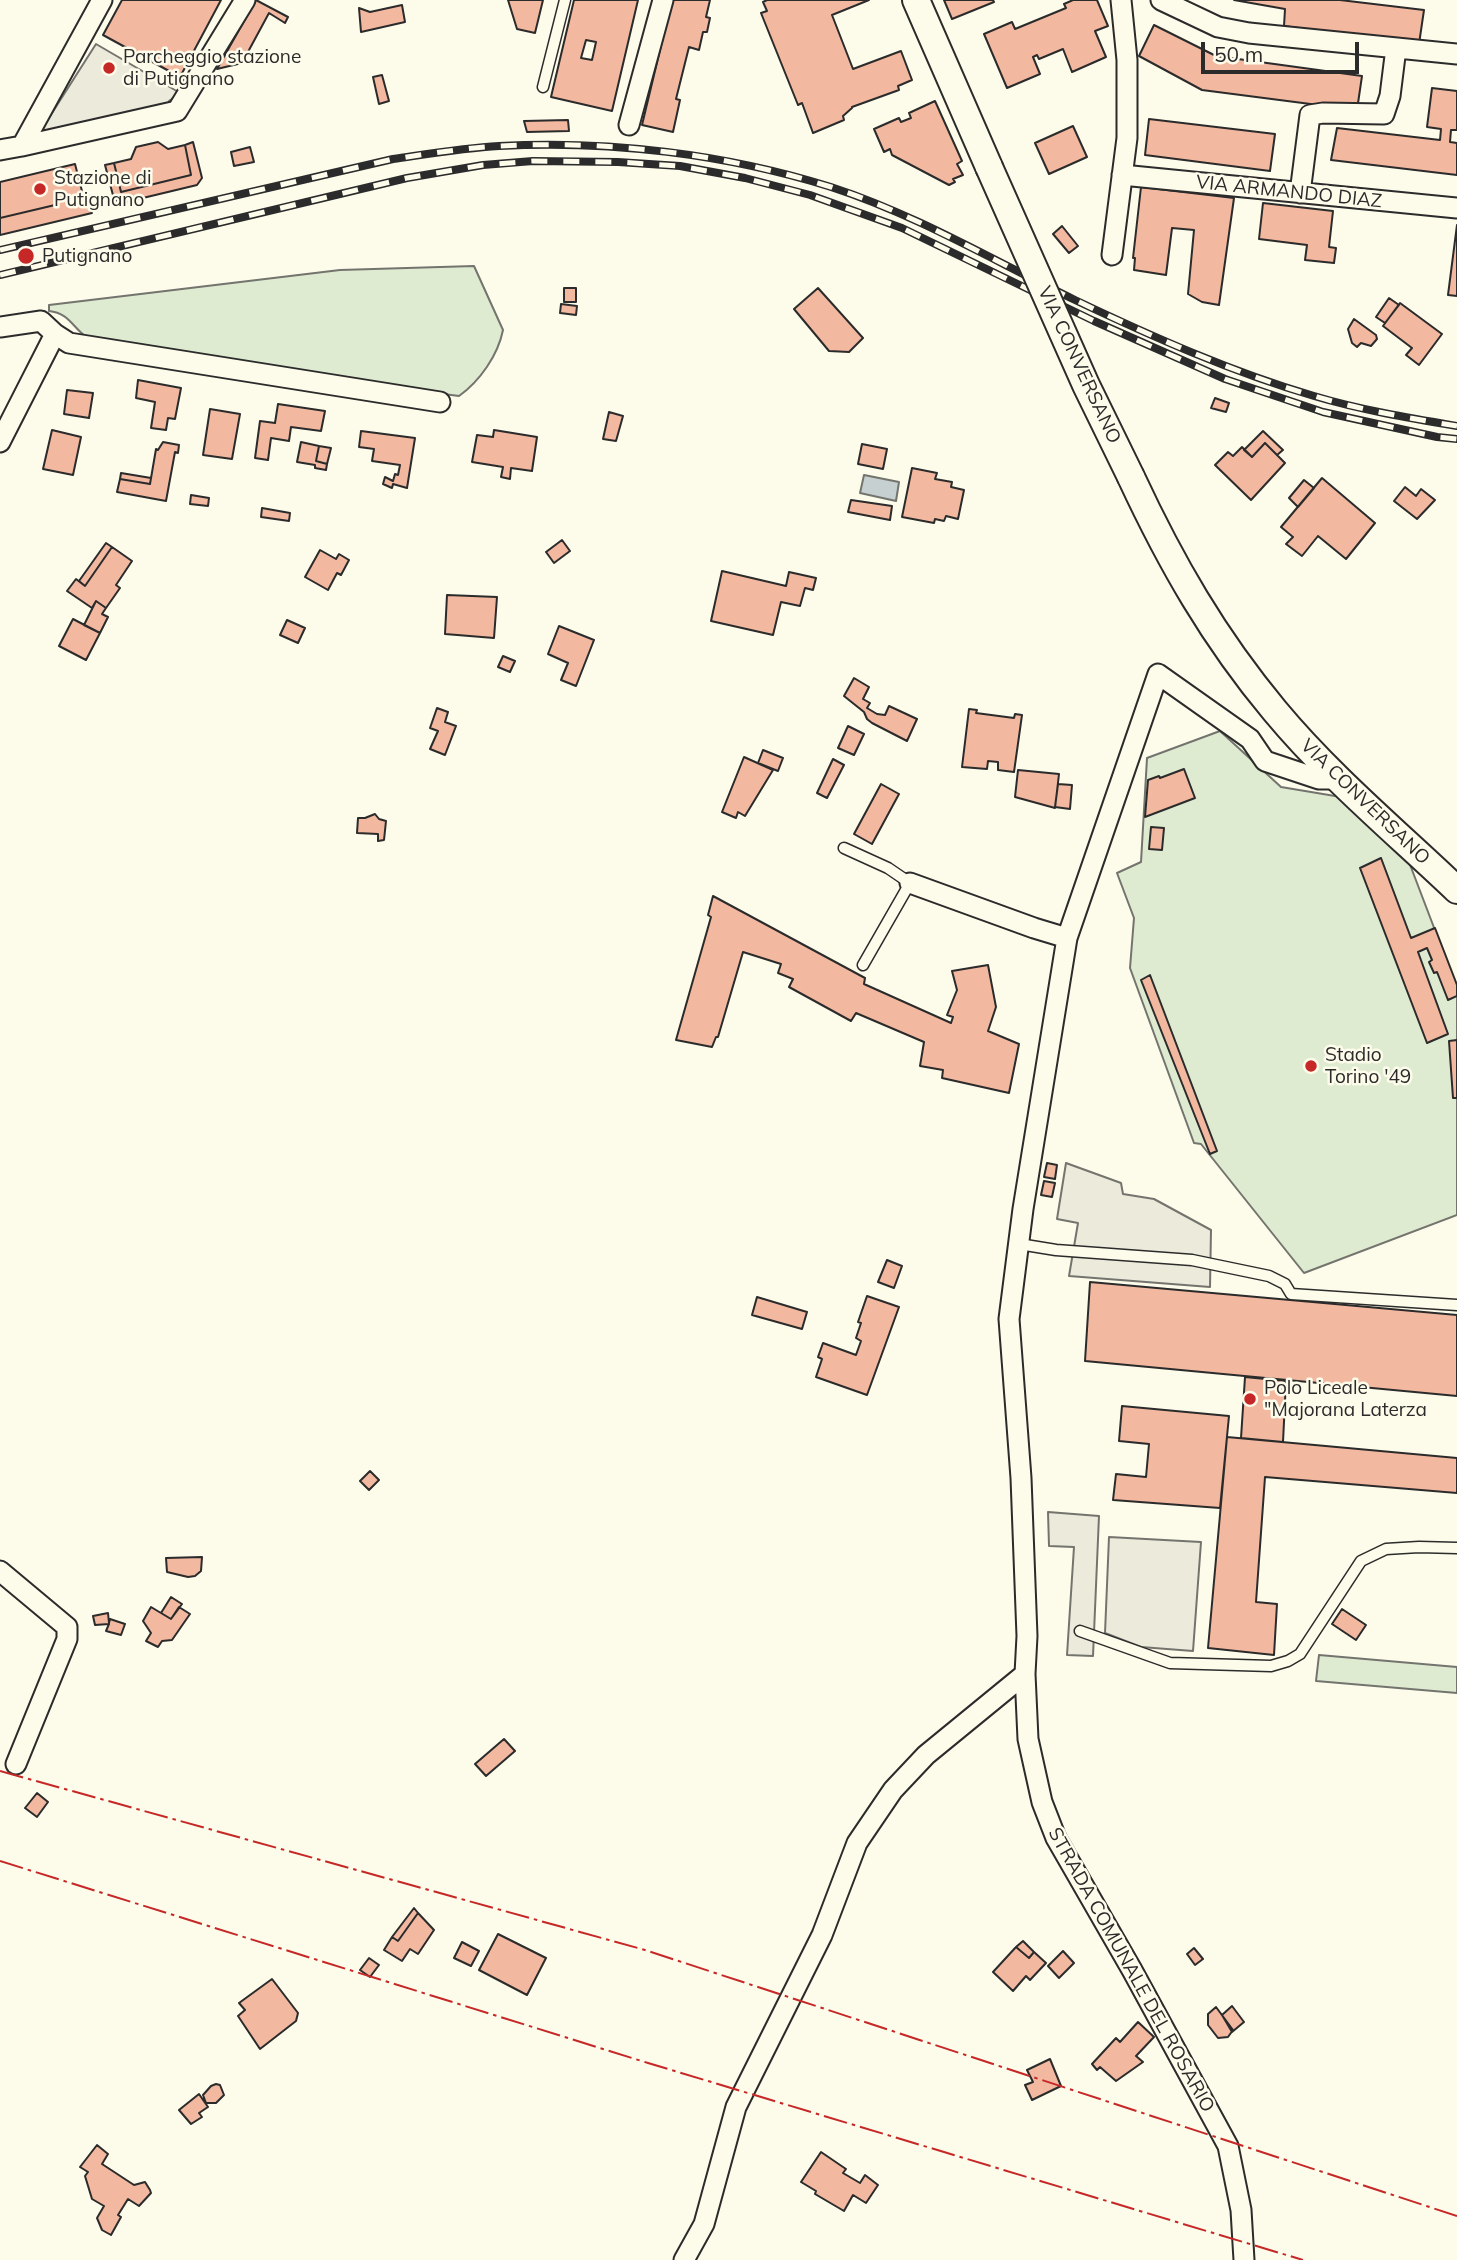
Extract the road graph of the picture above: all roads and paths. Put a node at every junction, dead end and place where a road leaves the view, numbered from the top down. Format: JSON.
{"nodes":[{"id":1,"x":102,"y":0,"type":"edge"},
{"id":2,"x":245,"y":0,"type":"edge"},
{"id":3,"x":565,"y":0,"type":"edge"},
{"id":4,"x":663,"y":0,"type":"edge"},
{"id":5,"x":916,"y":0,"type":"edge"},
{"id":6,"x":1121,"y":0,"type":"edge"},
{"id":7,"x":1161,"y":0,"type":"edge"},
{"id":8,"x":1395,"y":48,"type":"junction"},
{"id":9,"x":1457,"y":54,"type":"edge"},
{"id":10,"x":543,"y":87,"type":"dead end"},
{"id":11,"x":629,"y":125,"type":"dead end"},
{"id":12,"x":22,"y":146,"type":"junction"},
{"id":13,"x":0,"y":150,"type":"edge"},
{"id":14,"x":1122,"y":175,"type":"junction"},
{"id":15,"x":1300,"y":193,"type":"junction"},
{"id":16,"x":1457,"y":208,"type":"edge"},
{"id":17,"x":1112,"y":255,"type":"dead end"},
{"id":18,"x":0,"y":327,"type":"edge"},
{"id":19,"x":55,"y":334,"type":"junction"},
{"id":20,"x":440,"y":402,"type":"dead end"},
{"id":21,"x":0,"y":442,"type":"edge"},
{"id":22,"x":1340,"y":779,"type":"junction"},
{"id":23,"x":844,"y":848,"type":"dead end"},
{"id":24,"x":910,"y":883,"type":"junction"},
{"id":25,"x":1457,"y":890,"type":"edge"},
{"id":26,"x":1067,"y":938,"type":"junction"},
{"id":27,"x":863,"y":965,"type":"dead end"},
{"id":28,"x":1019,"y":1244,"type":"junction"},
{"id":29,"x":1457,"y":1305,"type":"edge"},
{"id":30,"x":1457,"y":1548,"type":"edge"},
{"id":31,"x":0,"y":1571,"type":"edge"},
{"id":32,"x":1080,"y":1631,"type":"dead end"},
{"id":33,"x":1025,"y":1674,"type":"junction"},
{"id":34,"x":16,"y":1764,"type":"dead end"},
{"id":35,"x":684,"y":2260,"type":"edge"},
{"id":36,"x":1244,"y":2260,"type":"edge"}],
"edges":[{"from":1,"to":12,"type":"street"},
{"from":2,"to":12,"type":"street"},
{"from":3,"to":10,"type":"lane"},
{"from":4,"to":11,"type":"street"},
{"from":5,"to":22,"type":"main road","name":"VIA CONVERSANO","bridge":true},
{"from":6,"to":14,"type":"street"},
{"from":7,"to":8,"type":"street"},
{"from":8,"to":9,"type":"street"},
{"from":8,"to":15,"type":"street"},
{"from":12,"to":13,"type":"street"},
{"from":14,"to":15,"type":"street","name":"VIA ARMANDO DIAZ"},
{"from":14,"to":17,"type":"street"},
{"from":15,"to":16,"type":"street","name":"VIA ARMANDO DIAZ"},
{"from":18,"to":19,"type":"street"},
{"from":19,"to":20,"type":"street"},
{"from":19,"to":21,"type":"street"},
{"from":22,"to":25,"type":"main road","name":"VIA CONVERSANO"},
{"from":22,"to":26,"type":"street","name":"STRADA COMUNALE DEL ROSARIO"},
{"from":23,"to":24,"type":"lane"},
{"from":24,"to":26,"type":"street"},
{"from":24,"to":27,"type":"lane"},
{"from":26,"to":28,"type":"street","name":"STRADA COMUNALE DEL ROSARIO"},
{"from":28,"to":29,"type":"lane"},
{"from":28,"to":33,"type":"street","name":"STRADA COMUNALE DEL ROSARIO"},
{"from":30,"to":32,"type":"lane"},
{"from":31,"to":34,"type":"street"},
{"from":33,"to":35,"type":"street"},
{"from":33,"to":36,"type":"street","name":"STRADA COMUNALE DEL ROSARIO"}]}
